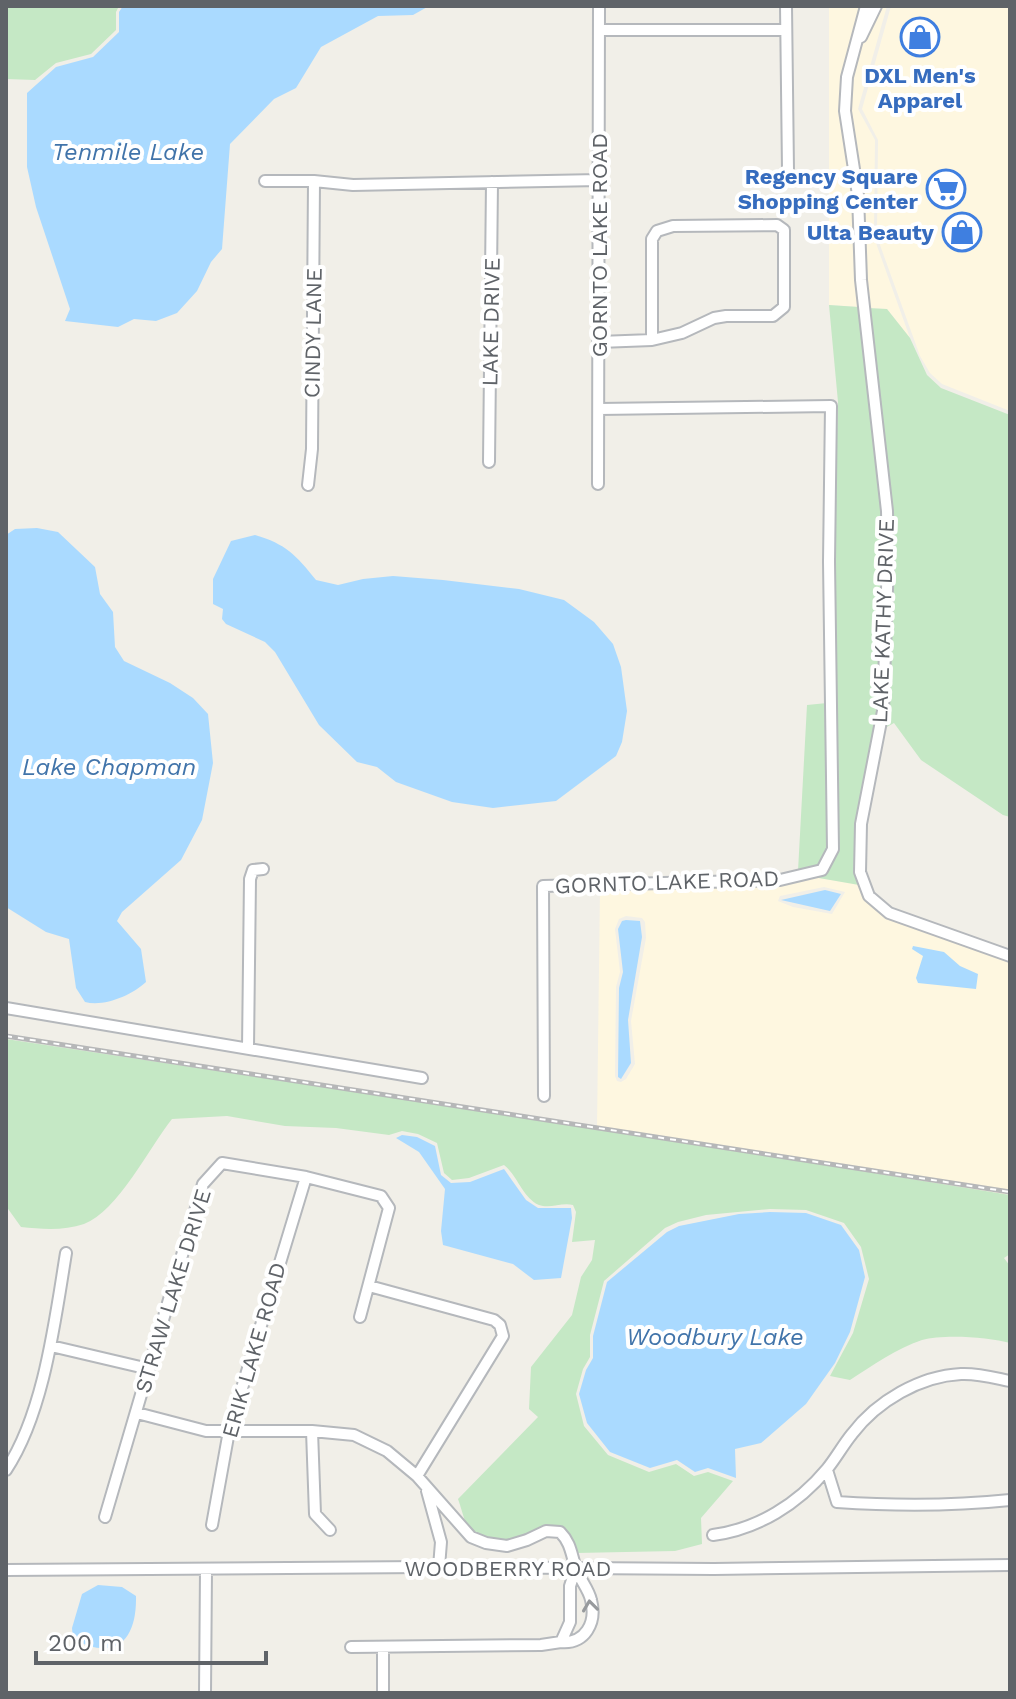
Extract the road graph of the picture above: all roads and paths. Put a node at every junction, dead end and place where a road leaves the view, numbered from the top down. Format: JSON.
{"nodes":[{"id":1,"x":599,"y":6,"type":"edge"},
{"id":2,"x":786,"y":6,"type":"edge"},
{"id":3,"x":866,"y":6,"type":"edge"},
{"id":4,"x":876,"y":6,"type":"edge"},
{"id":5,"x":599,"y":30,"type":"junction"},
{"id":6,"x":785,"y":30,"type":"junction"},
{"id":7,"x":855,"y":46,"type":"junction"},
{"id":8,"x":788,"y":170,"type":"dead end"},
{"id":9,"x":599,"y":180,"type":"junction"},
{"id":10,"x":265,"y":181,"type":"dead end"},
{"id":11,"x":314,"y":181,"type":"junction"},
{"id":12,"x":492,"y":182,"type":"junction"},
{"id":13,"x":652,"y":340,"type":"junction"},
{"id":14,"x":599,"y":342,"type":"junction"},
{"id":15,"x":599,"y":409,"type":"junction"},
{"id":16,"x":489,"y":462,"type":"dead end"},
{"id":17,"x":598,"y":484,"type":"dead end"},
{"id":18,"x":308,"y":485,"type":"dead end"},
{"id":19,"x":263,"y":869,"type":"dead end"},
{"id":20,"x":1010,"y":956,"type":"edge"},
{"id":21,"x":6,"y":1008,"type":"edge"},
{"id":22,"x":248,"y":1048,"type":"junction"},
{"id":23,"x":422,"y":1078,"type":"dead end"},
{"id":24,"x":544,"y":1096,"type":"dead end"},
{"id":25,"x":306,"y":1177,"type":"junction"},
{"id":26,"x":66,"y":1253,"type":"dead end"},
{"id":27,"x":369,"y":1286,"type":"junction"},
{"id":28,"x":360,"y":1317,"type":"dead end"},
{"id":29,"x":51,"y":1346,"type":"junction"},
{"id":30,"x":149,"y":1369,"type":"junction"},
{"id":31,"x":1010,"y":1381,"type":"edge"},
{"id":32,"x":137,"y":1413,"type":"junction"},
{"id":33,"x":229,"y":1431,"type":"junction"},
{"id":34,"x":312,"y":1431,"type":"junction"},
{"id":35,"x":6,"y":1470,"type":"edge"},
{"id":36,"x":827,"y":1470,"type":"junction"},
{"id":37,"x":421,"y":1480,"type":"junction"},
{"id":38,"x":1010,"y":1500,"type":"edge"},
{"id":39,"x":105,"y":1517,"type":"dead end"},
{"id":40,"x":212,"y":1525,"type":"dead end"},
{"id":41,"x":330,"y":1530,"type":"dead end"},
{"id":42,"x":466,"y":1531,"type":"junction"},
{"id":43,"x":713,"y":1535,"type":"dead end"},
{"id":44,"x":441,"y":1542,"type":"junction"},
{"id":45,"x":1010,"y":1565,"type":"edge"},
{"id":46,"x":439,"y":1567,"type":"junction"},
{"id":47,"x":576,"y":1568,"type":"junction"},
{"id":48,"x":6,"y":1570,"type":"edge"},
{"id":49,"x":206,"y":1570,"type":"junction"},
{"id":50,"x":568,"y":1626,"type":"junction"},
{"id":51,"x":586,"y":1633,"type":"junction"},
{"id":52,"x":561,"y":1642,"type":"junction"},
{"id":53,"x":351,"y":1647,"type":"dead end"},
{"id":54,"x":383,"y":1647,"type":"junction"},
{"id":55,"x":205,"y":1693,"type":"edge"},
{"id":56,"x":383,"y":1693,"type":"edge"}],
"edges":[{"from":1,"to":5,"type":"street","name":"GORNTO LAKE ROAD"},
{"from":2,"to":6,"type":"street"},
{"from":3,"to":7,"type":"street","name":"LAKE KATHY DRIVE"},
{"from":4,"to":7,"type":"street","name":"LAKE KATHY DRIVE"},
{"from":5,"to":6,"type":"street"},
{"from":5,"to":9,"type":"street","name":"GORNTO LAKE ROAD"},
{"from":6,"to":8,"type":"street"},
{"from":7,"to":20,"type":"street","name":"LAKE KATHY DRIVE"},
{"from":9,"to":12,"type":"street"},
{"from":9,"to":14,"type":"street","name":"GORNTO LAKE ROAD"},
{"from":10,"to":11,"type":"street"},
{"from":11,"to":12,"type":"street"},
{"from":11,"to":18,"type":"street","name":"CINDY LANE"},
{"from":12,"to":16,"type":"street","name":"LAKE DRIVE"},
{"from":13,"to":13,"type":"street"},
{"from":13,"to":14,"type":"street"},
{"from":14,"to":15,"type":"street","name":"GORNTO LAKE ROAD"},
{"from":15,"to":17,"type":"street","name":"GORNTO LAKE ROAD"},
{"from":15,"to":24,"type":"street","name":"GORNTO LAKE ROAD"},
{"from":19,"to":22,"type":"street"},
{"from":21,"to":22,"type":"street"},
{"from":22,"to":23,"type":"street"},
{"from":25,"to":27,"type":"street","name":"STRAW LAKE DRIVE"},
{"from":25,"to":30,"type":"street","name":"STRAW LAKE DRIVE"},
{"from":25,"to":33,"type":"street","name":"ERIK LAKE ROAD"},
{"from":26,"to":29,"type":"street"},
{"from":27,"to":28,"type":"street","name":"STRAW LAKE DRIVE"},
{"from":27,"to":37,"type":"street"},
{"from":29,"to":30,"type":"street"},
{"from":29,"to":35,"type":"street"},
{"from":30,"to":32,"type":"street","name":"STRAW LAKE DRIVE"},
{"from":31,"to":36,"type":"street"},
{"from":32,"to":33,"type":"street"},
{"from":32,"to":39,"type":"street","name":"STRAW LAKE DRIVE"},
{"from":33,"to":34,"type":"street"},
{"from":33,"to":40,"type":"street","name":"ERIK LAKE ROAD"},
{"from":34,"to":37,"type":"street"},
{"from":34,"to":41,"type":"street"},
{"from":36,"to":38,"type":"street"},
{"from":36,"to":43,"type":"street"},
{"from":37,"to":42,"type":"street"},
{"from":37,"to":44,"type":"street"},
{"from":42,"to":44,"type":"street"},
{"from":42,"to":47,"type":"street"},
{"from":44,"to":46,"type":"street"},
{"from":45,"to":47,"type":"street","name":"WOODBERRY ROAD"},
{"from":46,"to":47,"type":"street","name":"WOODBERRY ROAD"},
{"from":46,"to":49,"type":"street","name":"WOODBERRY ROAD"},
{"from":47,"to":50,"type":"street"},
{"from":51,"to":47,"type":"street","one_way":true},
{"from":48,"to":49,"type":"street","name":"WOODBERRY ROAD"},
{"from":49,"to":55,"type":"street"},
{"from":50,"to":51,"type":"street"},
{"from":50,"to":52,"type":"street"},
{"from":51,"to":52,"type":"street"},
{"from":52,"to":54,"type":"street"},
{"from":53,"to":54,"type":"street"},
{"from":54,"to":56,"type":"street"}]}
